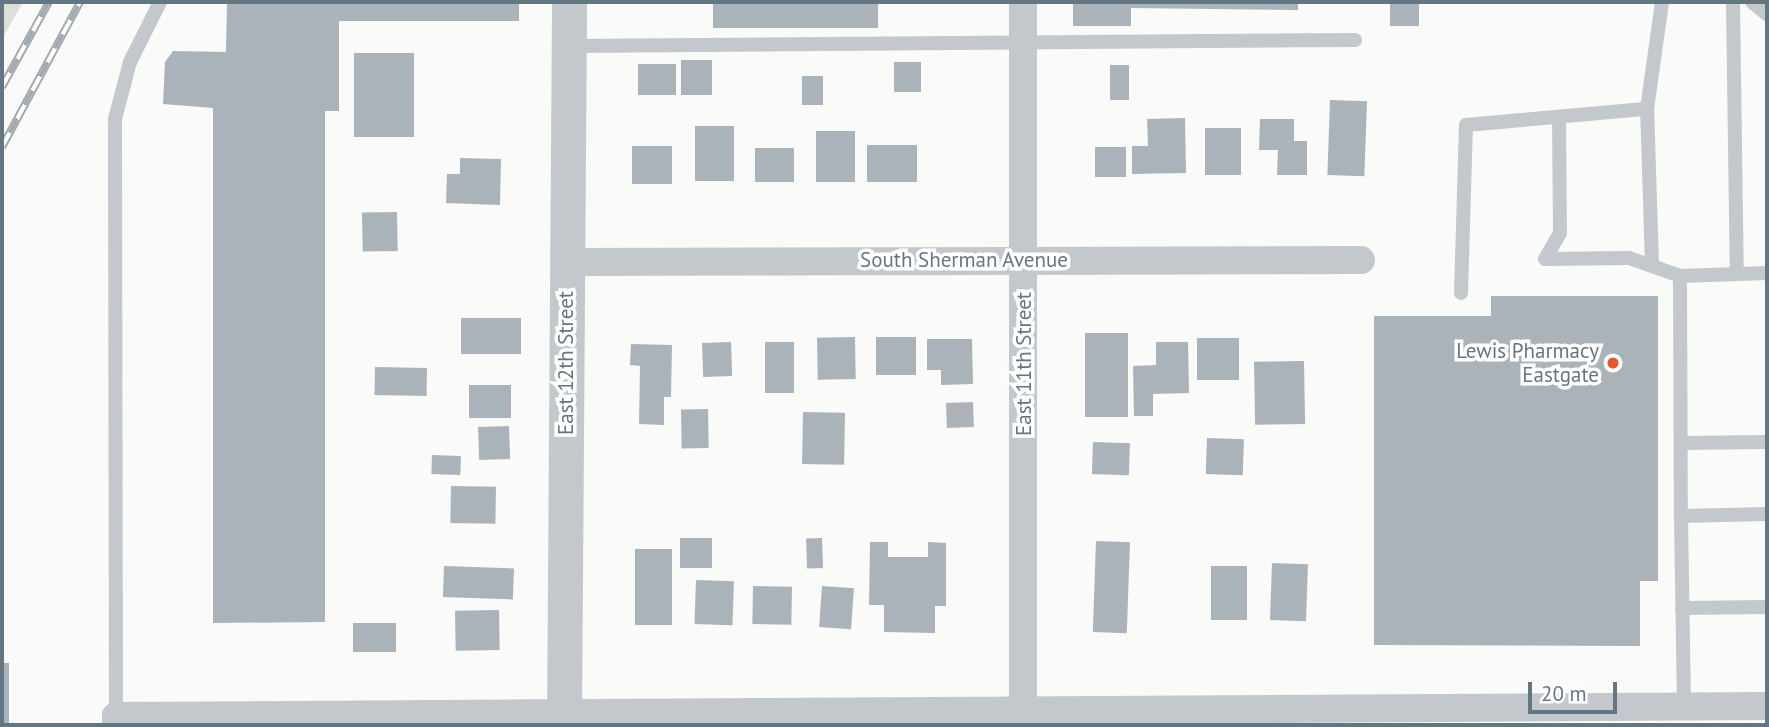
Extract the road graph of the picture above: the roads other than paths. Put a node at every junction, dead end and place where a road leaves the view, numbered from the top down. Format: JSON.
{"nodes":[{"id":1,"x":160,"y":2,"type":"edge"},
{"id":2,"x":569,"y":2,"type":"edge"},
{"id":3,"x":1023,"y":2,"type":"edge"},
{"id":4,"x":1662,"y":2,"type":"edge"},
{"id":5,"x":1733,"y":2,"type":"edge"},
{"id":6,"x":1752,"y":2,"type":"edge"},
{"id":7,"x":1767,"y":14,"type":"edge"},
{"id":8,"x":1355,"y":40,"type":"dead end"},
{"id":9,"x":1023,"y":45,"type":"junction"},
{"id":10,"x":568,"y":46,"type":"junction"},
{"id":11,"x":1647,"y":109,"type":"junction"},
{"id":12,"x":1559,"y":117,"type":"junction"},
{"id":13,"x":1024,"y":260,"type":"junction"},
{"id":14,"x":1361,"y":260,"type":"dead end"},
{"id":15,"x":567,"y":262,"type":"junction"},
{"id":16,"x":1652,"y":265,"type":"junction"},
{"id":17,"x":1767,"y":273,"type":"edge"},
{"id":18,"x":1737,"y":274,"type":"junction"},
{"id":19,"x":1680,"y":276,"type":"junction"},
{"id":20,"x":1461,"y":293,"type":"dead end"},
{"id":21,"x":1767,"y":442,"type":"edge"},
{"id":22,"x":1681,"y":443,"type":"junction"},
{"id":23,"x":1767,"y":514,"type":"edge"},
{"id":24,"x":1681,"y":516,"type":"junction"},
{"id":25,"x":1767,"y":607,"type":"edge"},
{"id":26,"x":1682,"y":608,"type":"junction"},
{"id":27,"x":1767,"y":706,"type":"edge"},
{"id":28,"x":1684,"y":707,"type":"junction"},
{"id":29,"x":1468,"y":716,"type":"edge"},
{"id":30,"x":1644,"y":716,"type":"edge"},
{"id":31,"x":1024,"y":717,"type":"edge"},
{"id":32,"x":564,"y":720,"type":"edge"},
{"id":33,"x":116,"y":721,"type":"edge"}],
"edges":[{"from":1,"to":33,"type":"lane"},
{"from":2,"to":10,"type":"street","name":"East 12th Street"},
{"from":3,"to":9,"type":"street","name":"East 11th Street"},
{"from":4,"to":11,"type":"lane"},
{"from":5,"to":18,"type":"lane"},
{"from":6,"to":7,"type":"lane"},
{"from":8,"to":9,"type":"lane"},
{"from":9,"to":10,"type":"lane"},
{"from":9,"to":13,"type":"street","name":"East 11th Street"},
{"from":10,"to":15,"type":"street","name":"East 12th Street"},
{"from":11,"to":12,"type":"lane"},
{"from":11,"to":16,"type":"lane"},
{"from":12,"to":16,"type":"lane"},
{"from":12,"to":20,"type":"lane"},
{"from":13,"to":14,"type":"street","name":"South Sherman Avenue"},
{"from":13,"to":15,"type":"street","name":"South Sherman Avenue"},
{"from":13,"to":31,"type":"street","name":"East 11th Street"},
{"from":15,"to":32,"type":"street","name":"East 12th Street"},
{"from":16,"to":19,"type":"lane"},
{"from":17,"to":18,"type":"lane"},
{"from":18,"to":19,"type":"lane"},
{"from":19,"to":22,"type":"lane"},
{"from":21,"to":22,"type":"lane"},
{"from":22,"to":24,"type":"lane"},
{"from":23,"to":24,"type":"lane"},
{"from":24,"to":26,"type":"lane"},
{"from":25,"to":26,"type":"lane"},
{"from":26,"to":28,"type":"lane"},
{"from":27,"to":28,"type":"street"},
{"from":28,"to":30,"type":"street"},
{"from":29,"to":30,"type":"street"},
{"from":29,"to":31,"type":"street"},
{"from":31,"to":32,"type":"street"},
{"from":32,"to":33,"type":"street"}]}
